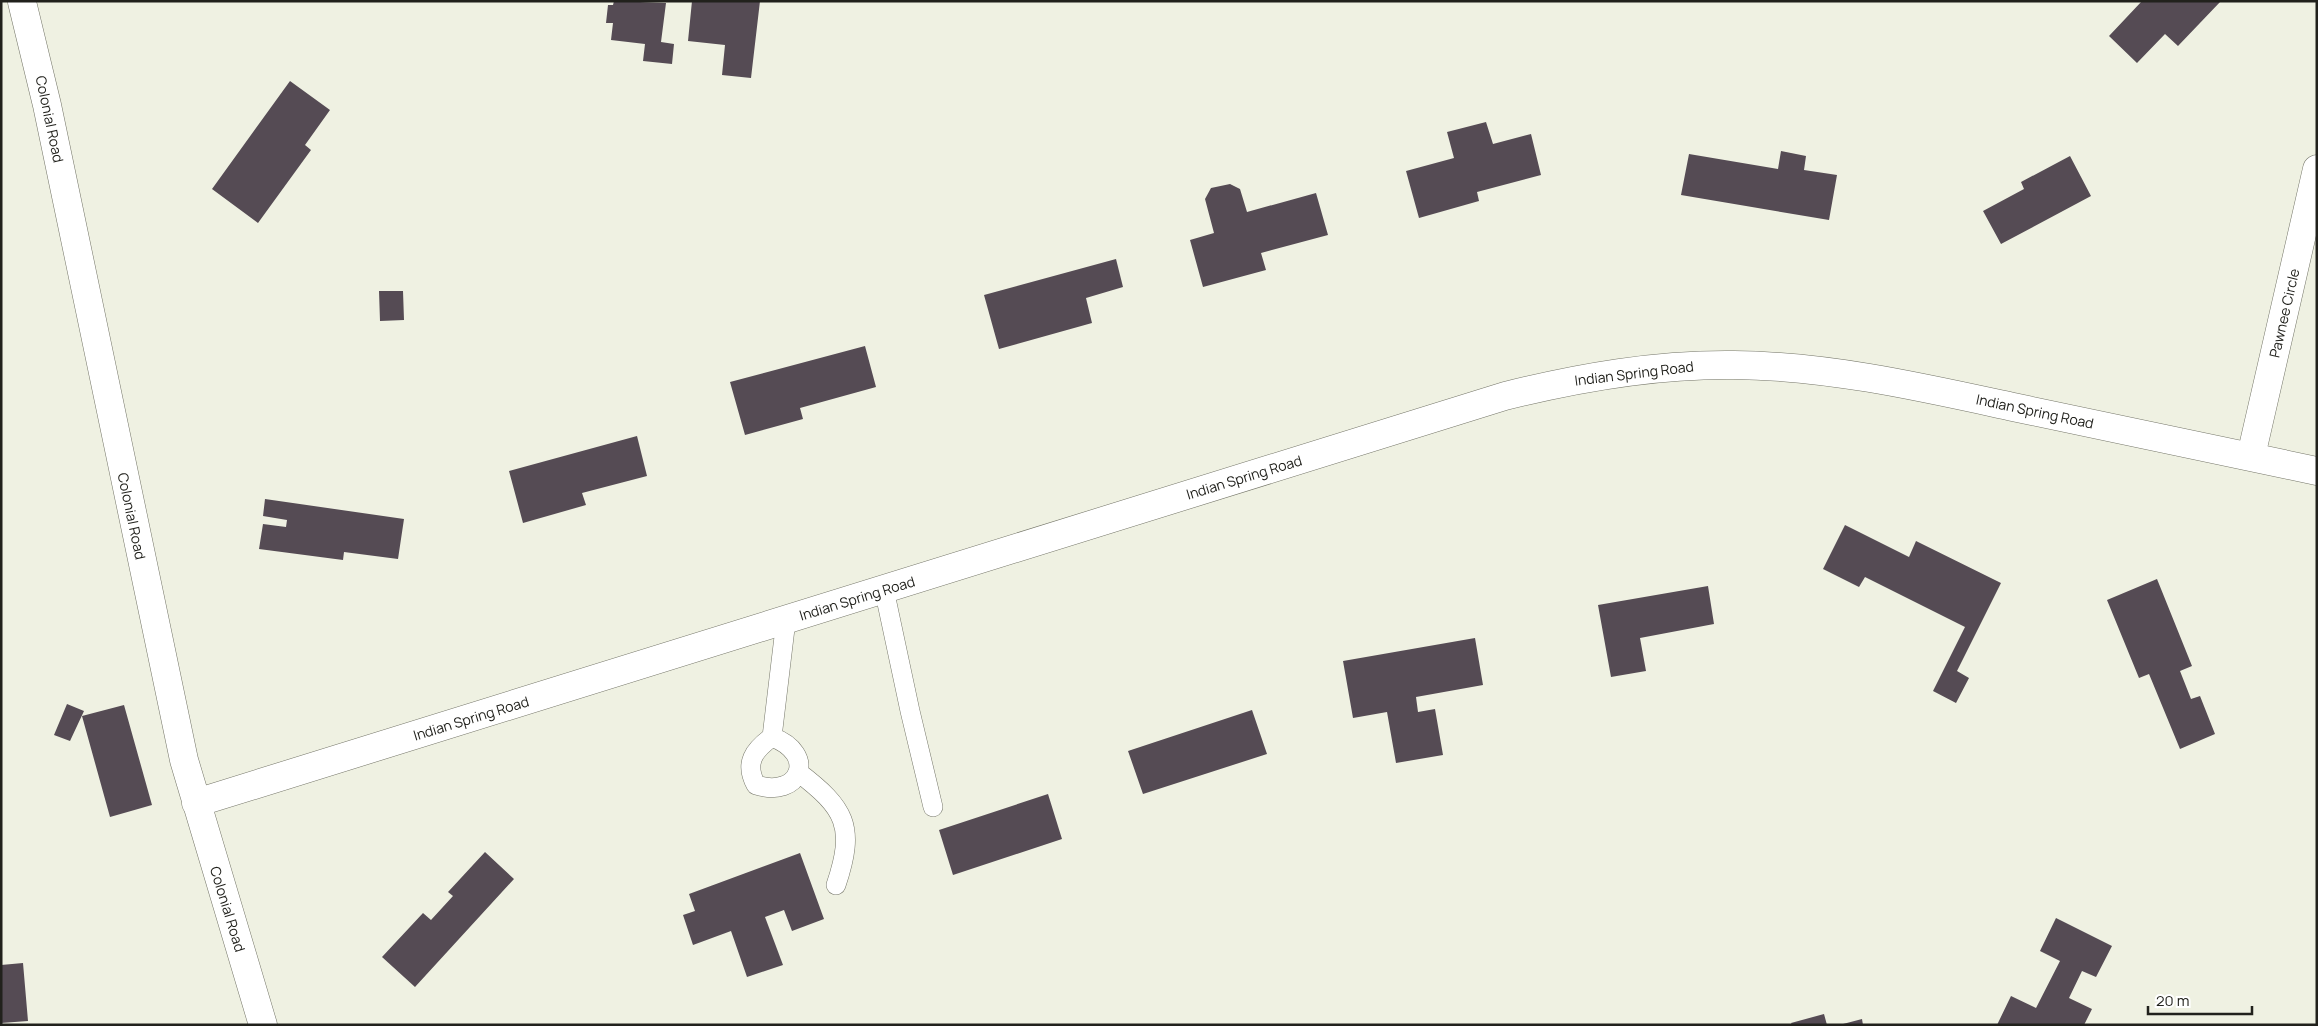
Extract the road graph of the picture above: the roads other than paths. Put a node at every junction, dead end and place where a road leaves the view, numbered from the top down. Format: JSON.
{"nodes":[{"id":1,"x":23,"y":1,"type":"edge"},
{"id":2,"x":1,"y":8,"type":"edge"},
{"id":3,"x":2317,"y":169,"type":"edge"},
{"id":4,"x":2251,"y":456,"type":"junction"},
{"id":5,"x":2317,"y":470,"type":"edge"},
{"id":6,"x":884,"y":589,"type":"junction"},
{"id":7,"x":786,"y":620,"type":"junction"},
{"id":8,"x":772,"y":737,"type":"junction"},
{"id":9,"x":798,"y":772,"type":"junction"},
{"id":10,"x":196,"y":803,"type":"junction"},
{"id":11,"x":933,"y":807,"type":"dead end"},
{"id":12,"x":836,"y":885,"type":"dead end"},
{"id":13,"x":263,"y":1025,"type":"edge"}],
"edges":[{"from":1,"to":2,"type":"street"},
{"from":1,"to":10,"type":"street","name":"Colonial Road"},
{"from":3,"to":4,"type":"street","name":"Pawnee Circle"},
{"from":4,"to":5,"type":"street","name":"Indian Spring Road"},
{"from":4,"to":6,"type":"street","name":"Indian Spring Road"},
{"from":6,"to":7,"type":"street","name":"Indian Spring Road"},
{"from":6,"to":11,"type":"lane"},
{"from":7,"to":8,"type":"lane"},
{"from":7,"to":10,"type":"street","name":"Indian Spring Road"},
{"from":8,"to":9,"type":"lane"},
{"from":8,"to":9,"type":"lane"},
{"from":9,"to":12,"type":"lane"},
{"from":10,"to":13,"type":"street","name":"Colonial Road"}]}
